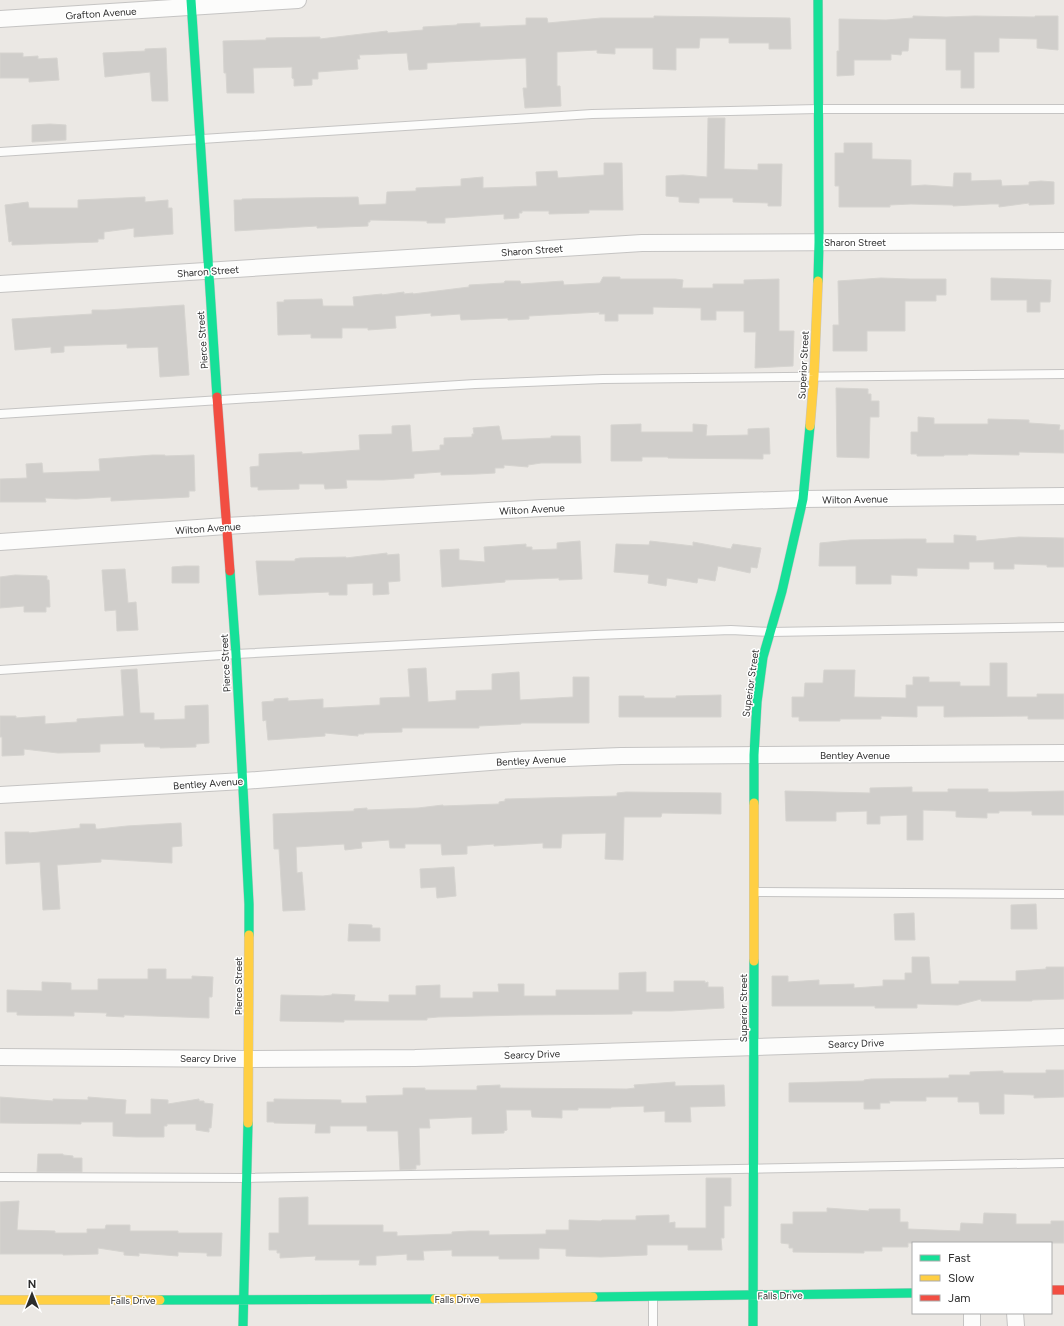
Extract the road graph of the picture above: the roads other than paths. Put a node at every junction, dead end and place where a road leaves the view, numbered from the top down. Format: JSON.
{"nodes":[{"id":1,"x":298,"y":0,"type":"edge"},
{"id":2,"x":818,"y":0,"type":"edge"},
{"id":3,"x":191,"y":3,"type":"edge"},
{"id":4,"x":0,"y":19,"type":"edge"},
{"id":5,"x":818,"y":109,"type":"junction"},
{"id":6,"x":1064,"y":109,"type":"edge"},
{"id":7,"x":201,"y":139,"type":"junction"},
{"id":8,"x":0,"y":152,"type":"edge"},
{"id":9,"x":1064,"y":241,"type":"edge"},
{"id":10,"x":819,"y":242,"type":"junction"},
{"id":11,"x":209,"y":271,"type":"junction"},
{"id":12,"x":0,"y":284,"type":"edge"},
{"id":13,"x":1064,"y":374,"type":"edge"},
{"id":14,"x":814,"y":376,"type":"junction"},
{"id":15,"x":217,"y":400,"type":"junction"},
{"id":16,"x":0,"y":414,"type":"edge"},
{"id":17,"x":1064,"y":496,"type":"edge"},
{"id":18,"x":803,"y":499,"type":"junction"},
{"id":19,"x":226,"y":526,"type":"junction"},
{"id":20,"x":0,"y":542,"type":"edge"},
{"id":21,"x":1064,"y":627,"type":"edge"},
{"id":22,"x":770,"y":632,"type":"junction"},
{"id":23,"x":236,"y":654,"type":"junction"},
{"id":24,"x":0,"y":670,"type":"edge"},
{"id":25,"x":1064,"y":753,"type":"edge"},
{"id":26,"x":754,"y":755,"type":"junction"},
{"id":27,"x":243,"y":780,"type":"junction"},
{"id":28,"x":0,"y":796,"type":"edge"},
{"id":29,"x":754,"y":892,"type":"junction"},
{"id":30,"x":1064,"y":894,"type":"edge"},
{"id":31,"x":1064,"y":1036,"type":"edge"},
{"id":32,"x":754,"y":1046,"type":"junction"},
{"id":33,"x":0,"y":1057,"type":"edge"},
{"id":34,"x":249,"y":1059,"type":"junction"},
{"id":35,"x":1064,"y":1163,"type":"edge"},
{"id":36,"x":754,"y":1169,"type":"junction"},
{"id":37,"x":0,"y":1177,"type":"edge"},
{"id":38,"x":247,"y":1178,"type":"junction"},
{"id":39,"x":1052,"y":1290,"type":"edge"},
{"id":40,"x":1064,"y":1290,"type":"edge"},
{"id":41,"x":912,"y":1293,"type":"edge"},
{"id":42,"x":753,"y":1296,"type":"junction"},
{"id":43,"x":653,"y":1297,"type":"junction"},
{"id":44,"x":0,"y":1300,"type":"edge"},
{"id":45,"x":244,"y":1300,"type":"junction"},
{"id":46,"x":972,"y":1314,"type":"edge"},
{"id":47,"x":1015,"y":1314,"type":"edge"},
{"id":48,"x":243,"y":1326,"type":"edge"},
{"id":49,"x":653,"y":1326,"type":"edge"},
{"id":50,"x":753,"y":1326,"type":"edge"},
{"id":51,"x":972,"y":1326,"type":"edge"},
{"id":52,"x":1016,"y":1326,"type":"edge"}],
"edges":[{"from":1,"to":3,"type":"street","name":"Grafton Avenue"},
{"from":2,"to":5,"type":"street","name":"Superior Street"},
{"from":3,"to":4,"type":"street","name":"Grafton Avenue"},
{"from":3,"to":7,"type":"street","name":"Pierce Street"},
{"from":5,"to":6,"type":"lane"},
{"from":5,"to":7,"type":"lane"},
{"from":5,"to":10,"type":"street","name":"Superior Street"},
{"from":7,"to":8,"type":"lane"},
{"from":7,"to":11,"type":"street","name":"Pierce Street"},
{"from":9,"to":10,"type":"street","name":"Sharon Street"},
{"from":10,"to":11,"type":"street","name":"Sharon Street"},
{"from":10,"to":14,"type":"street","name":"Superior Street"},
{"from":11,"to":12,"type":"street","name":"Sharon Street"},
{"from":11,"to":15,"type":"street","name":"Pierce Street"},
{"from":13,"to":14,"type":"lane"},
{"from":14,"to":15,"type":"lane"},
{"from":14,"to":18,"type":"street","name":"Superior Street"},
{"from":15,"to":16,"type":"lane"},
{"from":15,"to":19,"type":"street","name":"Pierce Street"},
{"from":17,"to":18,"type":"street","name":"Wilton Avenue"},
{"from":18,"to":19,"type":"street","name":"Wilton Avenue"},
{"from":18,"to":22,"type":"street","name":"Superior Street"},
{"from":19,"to":20,"type":"street","name":"Wilton Avenue"},
{"from":19,"to":23,"type":"street","name":"Pierce Street"},
{"from":21,"to":22,"type":"lane"},
{"from":22,"to":23,"type":"lane"},
{"from":22,"to":26,"type":"street","name":"Superior Street"},
{"from":23,"to":24,"type":"lane"},
{"from":23,"to":27,"type":"street","name":"Pierce Street"},
{"from":25,"to":26,"type":"street","name":"Bentley Avenue"},
{"from":26,"to":27,"type":"street","name":"Bentley Avenue"},
{"from":26,"to":29,"type":"street","name":"Superior Street"},
{"from":27,"to":28,"type":"street","name":"Bentley Avenue"},
{"from":27,"to":34,"type":"street","name":"Pierce Street"},
{"from":29,"to":30,"type":"lane"},
{"from":29,"to":32,"type":"street","name":"Superior Street"},
{"from":31,"to":32,"type":"street","name":"Searcy Drive"},
{"from":32,"to":34,"type":"street","name":"Searcy Drive"},
{"from":32,"to":36,"type":"street","name":"Superior Street"},
{"from":33,"to":34,"type":"street","name":"Searcy Drive"},
{"from":34,"to":38,"type":"street","name":"Pierce Street"},
{"from":35,"to":36,"type":"lane"},
{"from":36,"to":38,"type":"lane"},
{"from":36,"to":42,"type":"street","name":"Superior Street"},
{"from":37,"to":38,"type":"lane"},
{"from":38,"to":45,"type":"street","name":"Pierce Street"},
{"from":39,"to":40,"type":"street"},
{"from":41,"to":42,"type":"street","name":"Falls Drive"},
{"from":42,"to":43,"type":"street","name":"Falls Drive"},
{"from":42,"to":50,"type":"street","name":"Superior Street"},
{"from":43,"to":45,"type":"street","name":"Falls Drive"},
{"from":43,"to":49,"type":"lane"},
{"from":44,"to":45,"type":"street","name":"Falls Drive"},
{"from":45,"to":48,"type":"street","name":"Pierce Street"},
{"from":46,"to":51,"type":"street"},
{"from":47,"to":52,"type":"street"}]}
